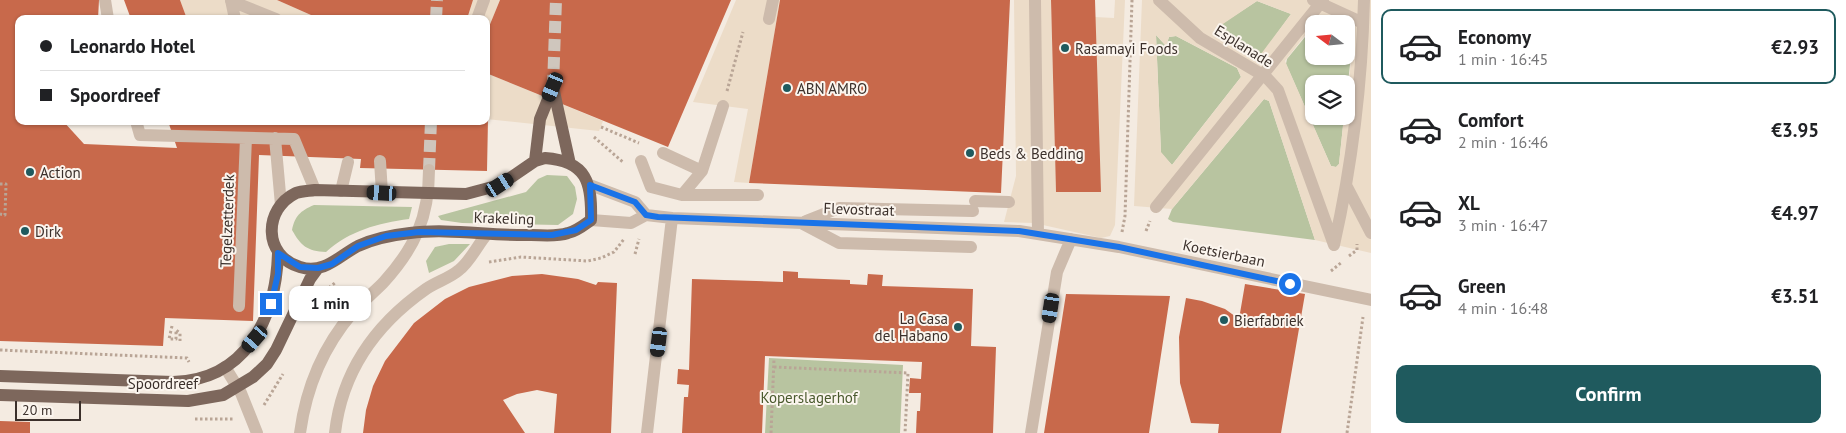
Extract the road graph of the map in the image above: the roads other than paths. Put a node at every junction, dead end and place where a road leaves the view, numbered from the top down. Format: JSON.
{"nodes":[{"id":1,"x":105,"y":0,"type":"edge"},
{"id":2,"x":484,"y":0,"type":"edge"},
{"id":3,"x":773,"y":0,"type":"edge"},
{"id":4,"x":1035,"y":0,"type":"edge"},
{"id":5,"x":1159,"y":0,"type":"edge"},
{"id":6,"x":1364,"y":0,"type":"edge"},
{"id":7,"x":231,"y":1,"type":"edge"},
{"id":8,"x":1318,"y":1,"type":"edge"},
{"id":9,"x":107,"y":15,"type":"edge"},
{"id":10,"x":234,"y":15,"type":"edge"},
{"id":11,"x":266,"y":15,"type":"edge"},
{"id":12,"x":478,"y":15,"type":"edge"},
{"id":13,"x":769,"y":19,"type":"dead end"},
{"id":14,"x":1363,"y":23,"type":"junction"},
{"id":15,"x":1262,"y":75,"type":"junction"},
{"id":16,"x":723,"y":106,"type":"road end"},
{"id":17,"x":137,"y":125,"type":"edge"},
{"id":18,"x":246,"y":138,"type":"junction"},
{"id":19,"x":275,"y":138,"type":"junction"},
{"id":20,"x":663,"y":153,"type":"road end"},
{"id":21,"x":380,"y":161,"type":"dead end"},
{"id":22,"x":534,"y":161,"type":"junction"},
{"id":23,"x":641,"y":161,"type":"dead end"},
{"id":24,"x":348,"y":162,"type":"dead end"},
{"id":25,"x":570,"y":164,"type":"junction"},
{"id":26,"x":429,"y":170,"type":"tunnel mouth"},
{"id":27,"x":702,"y":171,"type":"junction"},
{"id":28,"x":590,"y":185,"type":"junction"},
{"id":29,"x":1347,"y":187,"type":"junction"},
{"id":30,"x":315,"y":190,"type":"junction"},
{"id":31,"x":341,"y":191,"type":"junction"},
{"id":32,"x":382,"y":193,"type":"junction"},
{"id":33,"x":428,"y":195,"type":"junction"},
{"id":34,"x":682,"y":195,"type":"junction"},
{"id":35,"x":758,"y":195,"type":"dead end"},
{"id":36,"x":1009,"y":202,"type":"dead end"},
{"id":37,"x":281,"y":204,"type":"junction"},
{"id":38,"x":1156,"y":207,"type":"dead end"},
{"id":39,"x":646,"y":215,"type":"junction"},
{"id":40,"x":672,"y":218,"type":"junction"},
{"id":41,"x":591,"y":220,"type":"junction"},
{"id":42,"x":801,"y":223,"type":"junction"},
{"id":43,"x":419,"y":232,"type":"junction"},
{"id":44,"x":1371,"y":233,"type":"edge"},
{"id":45,"x":487,"y":234,"type":"junction"},
{"id":46,"x":1038,"y":234,"type":"junction"},
{"id":47,"x":1071,"y":239,"type":"junction"},
{"id":48,"x":971,"y":247,"type":"dead end"},
{"id":49,"x":278,"y":253,"type":"junction"},
{"id":50,"x":318,"y":268,"type":"junction"},
{"id":51,"x":1371,"y":300,"type":"edge"},
{"id":52,"x":239,"y":306,"type":"dead end"},
{"id":53,"x":225,"y":367,"type":"junction"},
{"id":54,"x":0,"y":376,"type":"edge"},
{"id":55,"x":238,"y":387,"type":"junction"},
{"id":56,"x":0,"y":395,"type":"edge"},
{"id":57,"x":256,"y":433,"type":"edge"},
{"id":58,"x":300,"y":433,"type":"edge"},
{"id":59,"x":335,"y":433,"type":"edge"},
{"id":60,"x":647,"y":433,"type":"edge"},
{"id":61,"x":1031,"y":433,"type":"edge"}],
"edges":[{"from":1,"to":9,"type":"street"},
{"from":2,"to":12,"type":"street"},
{"from":3,"to":13,"type":"street"},
{"from":4,"to":46,"type":"street"},
{"from":5,"to":15,"type":"street","name":"Esplanade"},
{"from":6,"to":14,"type":"street"},
{"from":7,"to":10,"type":"street"},
{"from":7,"to":11,"type":"street"},
{"from":8,"to":14,"type":"street"},
{"from":8,"to":15,"type":"street"},
{"from":14,"to":29,"type":"street"},
{"from":15,"to":29,"type":"street","name":"Esplanade"},
{"from":15,"to":38,"type":"street"},
{"from":16,"to":27,"type":"street"},
{"from":17,"to":18,"type":"street"},
{"from":18,"to":19,"type":"street"},
{"from":18,"to":52,"type":"street","name":"Tegelzetterdek"},
{"from":19,"to":30,"type":"street"},
{"from":19,"to":37,"type":"street"},
{"from":20,"to":27,"type":"street"},
{"from":21,"to":32,"type":"street"},
{"from":22,"to":25,"type":"main road"},
{"from":22,"to":25,"type":"main road"},
{"from":22,"to":33,"type":"main road","name":"Krakeling"},
{"from":23,"to":34,"type":"street"},
{"from":24,"to":31,"type":"street"},
{"from":25,"to":28,"type":"main road"},
{"from":26,"to":33,"type":"street"},
{"from":27,"to":34,"type":"street"},
{"from":28,"to":39,"type":"street"},
{"from":28,"to":41,"type":"main road"},
{"from":29,"to":44,"type":"street"},
{"from":30,"to":31,"type":"main road","name":"Krakeling"},
{"from":30,"to":37,"type":"main road","name":"Krakeling"},
{"from":31,"to":32,"type":"main road","name":"Krakeling"},
{"from":32,"to":33,"type":"main road","name":"Krakeling"},
{"from":33,"to":43,"type":"street"},
{"from":34,"to":35,"type":"street"},
{"from":36,"to":42,"type":"street"},
{"from":37,"to":49,"type":"main road"},
{"from":39,"to":40,"type":"street","name":"Flevostraat"},
{"from":39,"to":41,"type":"street"},
{"from":40,"to":42,"type":"street","name":"Flevostraat"},
{"from":40,"to":60,"type":"street"},
{"from":41,"to":45,"type":"main road","name":"Krakeling"},
{"from":42,"to":46,"type":"street","name":"Flevostraat"},
{"from":42,"to":48,"type":"street"},
{"from":43,"to":45,"type":"main road","name":"Krakeling"},
{"from":43,"to":50,"type":"main road","name":"Krakeling"},
{"from":43,"to":58,"type":"street"},
{"from":45,"to":59,"type":"street"},
{"from":46,"to":47,"type":"street","name":"Flevostraat"},
{"from":47,"to":51,"type":"street","name":"Koetsierbaan"},
{"from":47,"to":61,"type":"street"},
{"from":49,"to":50,"type":"main road"},
{"from":49,"to":53,"type":"main road","name":"Spoordreef"},
{"from":50,"to":55,"type":"main road","name":"Spoordreef"},
{"from":53,"to":54,"type":"main road","name":"Spoordreef"},
{"from":53,"to":55,"type":"street"},
{"from":55,"to":56,"type":"main road","name":"Spoordreef"},
{"from":55,"to":57,"type":"street"}]}
